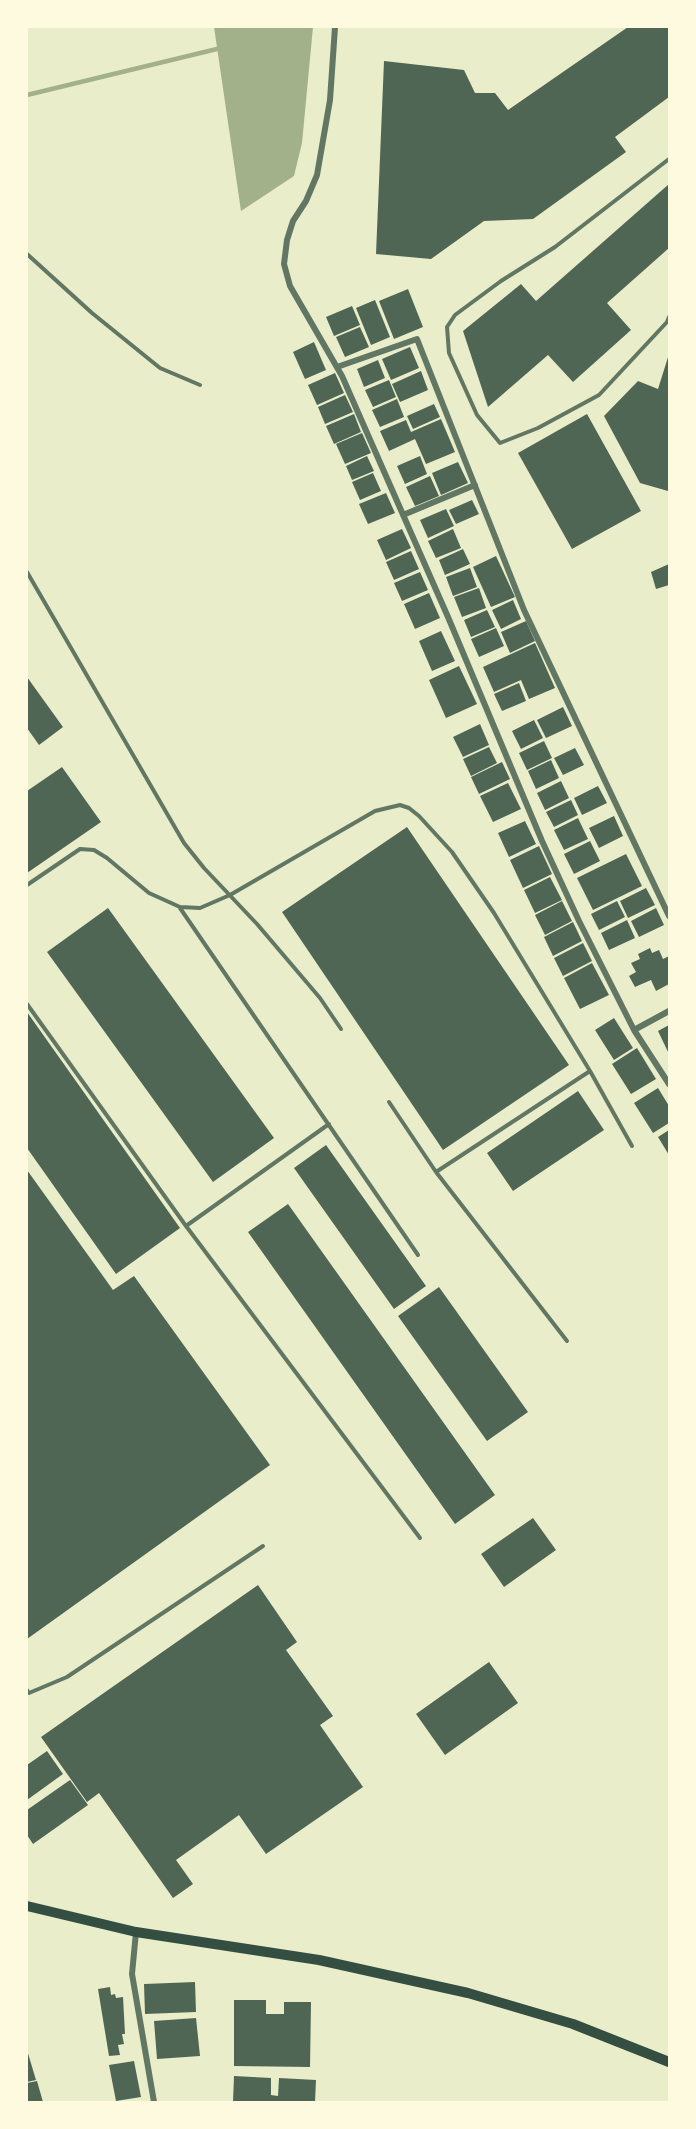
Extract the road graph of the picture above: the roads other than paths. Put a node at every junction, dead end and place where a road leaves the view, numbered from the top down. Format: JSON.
{"nodes":[{"id":1,"x":335,"y":27,"type":"edge"},
{"id":2,"x":669,"y":159,"type":"edge"},
{"id":3,"x":27,"y":254,"type":"edge"},
{"id":4,"x":669,"y":317,"type":"edge"},
{"id":5,"x":337,"y":367,"type":"junction"},
{"id":6,"x":200,"y":385,"type":"dead end"},
{"id":7,"x":475,"y":485,"type":"junction"},
{"id":8,"x":404,"y":516,"type":"junction"},
{"id":9,"x":27,"y":572,"type":"edge"},
{"id":10,"x":27,"y":885,"type":"edge"},
{"id":11,"x":230,"y":895,"type":"junction"},
{"id":12,"x":180,"y":907,"type":"junction"},
{"id":13,"x":669,"y":916,"type":"edge"},
{"id":14,"x":27,"y":1004,"type":"edge"},
{"id":15,"x":669,"y":1011,"type":"edge"},
{"id":16,"x":341,"y":1029,"type":"dead end"},
{"id":17,"x":634,"y":1030,"type":"junction"},
{"id":18,"x":590,"y":1071,"type":"junction"},
{"id":19,"x":669,"y":1084,"type":"edge"},
{"id":20,"x":389,"y":1102,"type":"dead end"},
{"id":21,"x":329,"y":1124,"type":"junction"},
{"id":22,"x":632,"y":1146,"type":"dead end"},
{"id":23,"x":436,"y":1172,"type":"junction"},
{"id":24,"x":186,"y":1226,"type":"junction"},
{"id":25,"x":418,"y":1255,"type":"dead end"},
{"id":26,"x":567,"y":1341,"type":"dead end"},
{"id":27,"x":420,"y":1538,"type":"dead end"},
{"id":28,"x":263,"y":1546,"type":"dead end"},
{"id":29,"x":27,"y":1690,"type":"edge"},
{"id":30,"x":27,"y":1906,"type":"edge"},
{"id":31,"x":136,"y":1932,"type":"junction"},
{"id":32,"x":669,"y":2062,"type":"edge"},
{"id":33,"x":154,"y":2102,"type":"edge"}],
"edges":[{"from":1,"to":5,"type":"street"},
{"from":2,"to":4,"type":"lane"},
{"from":3,"to":6,"type":"lane"},
{"from":5,"to":7,"type":"street"},
{"from":5,"to":8,"type":"street"},
{"from":7,"to":8,"type":"street"},
{"from":7,"to":13,"type":"street"},
{"from":8,"to":17,"type":"street"},
{"from":9,"to":11,"type":"lane"},
{"from":10,"to":12,"type":"lane"},
{"from":11,"to":12,"type":"lane"},
{"from":11,"to":16,"type":"lane"},
{"from":11,"to":18,"type":"lane"},
{"from":12,"to":21,"type":"lane"},
{"from":14,"to":24,"type":"lane"},
{"from":15,"to":17,"type":"street"},
{"from":17,"to":19,"type":"street"},
{"from":18,"to":22,"type":"lane"},
{"from":18,"to":23,"type":"lane"},
{"from":20,"to":23,"type":"lane"},
{"from":21,"to":24,"type":"lane"},
{"from":21,"to":25,"type":"lane"},
{"from":23,"to":26,"type":"lane"},
{"from":24,"to":27,"type":"lane"},
{"from":28,"to":29,"type":"lane"},
{"from":30,"to":31,"type":"main road"},
{"from":31,"to":32,"type":"main road"},
{"from":31,"to":33,"type":"street"}]}
